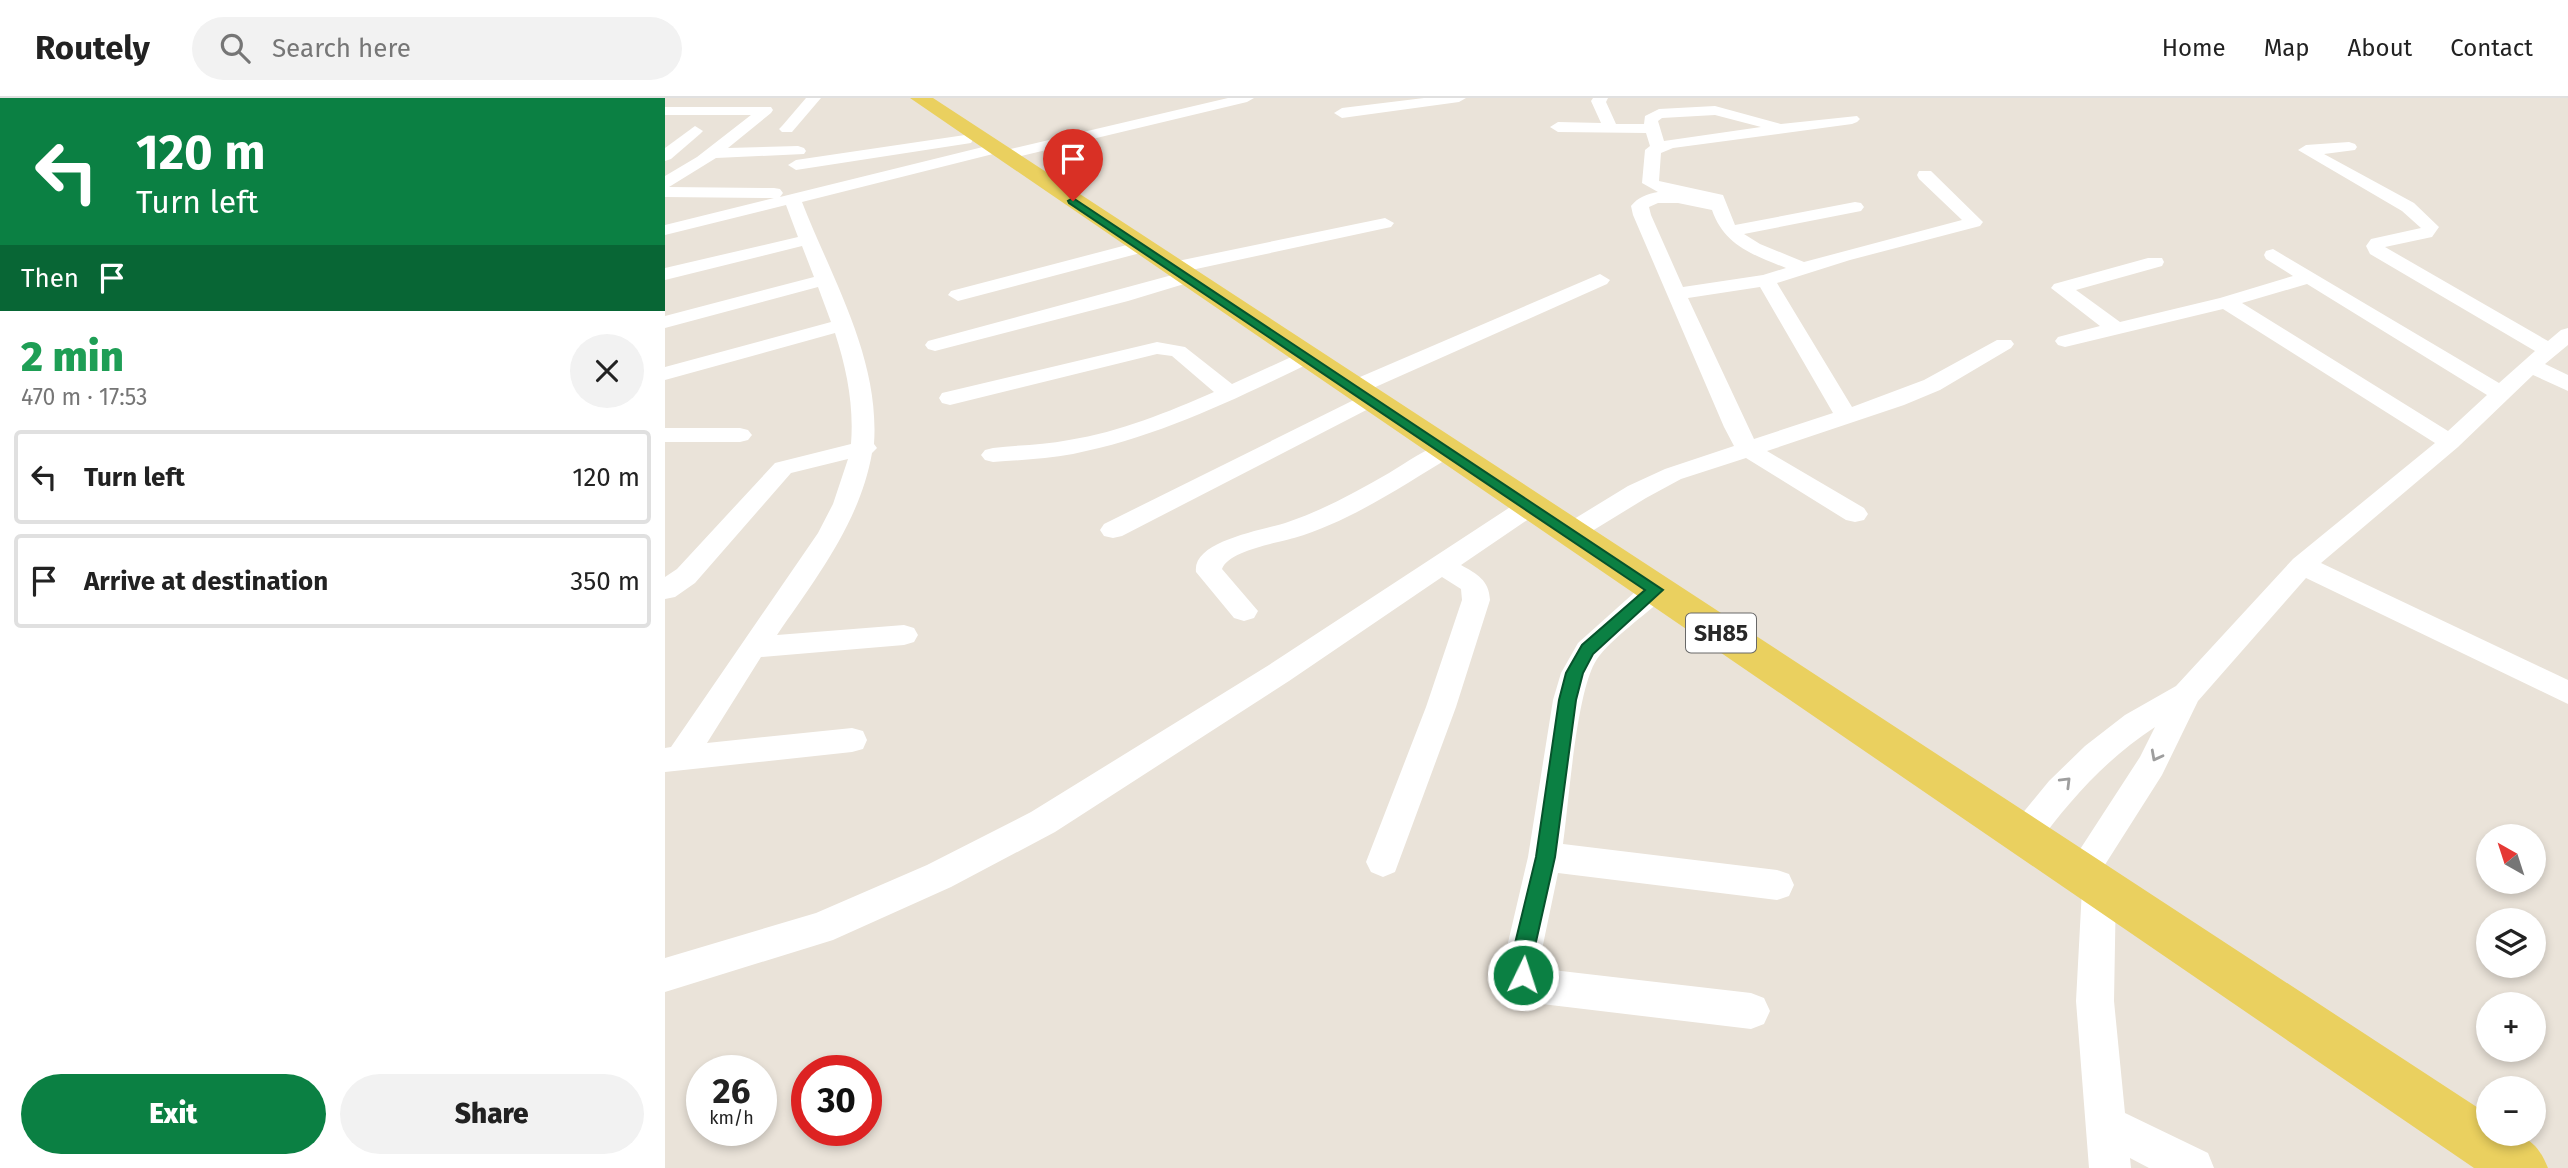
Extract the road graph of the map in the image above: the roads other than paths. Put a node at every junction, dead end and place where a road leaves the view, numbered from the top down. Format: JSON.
{"nodes":[{"id":1,"x":673,"y":98,"type":"edge"},
{"id":2,"x":814,"y":98,"type":"edge"},
{"id":3,"x":920,"y":98,"type":"edge"},
{"id":4,"x":1247,"y":98,"type":"edge"},
{"id":5,"x":1328,"y":98,"type":"edge"},
{"id":6,"x":1459,"y":98,"type":"edge"},
{"id":7,"x":1601,"y":98,"type":"edge"},
{"id":8,"x":665,"y":103,"type":"edge"},
{"id":9,"x":665,"y":111,"type":"edge"},
{"id":10,"x":1342,"y":113,"type":"junction"},
{"id":11,"x":1852,"y":119,"type":"dead end"},
{"id":12,"x":1610,"y":126,"type":"junction"},
{"id":13,"x":1558,"y":127,"type":"dead end"},
{"id":14,"x":1653,"y":128,"type":"junction"},
{"id":15,"x":787,"y":129,"type":"dead end"},
{"id":16,"x":1785,"y":129,"type":"junction"},
{"id":17,"x":1358,"y":130,"type":"dead end"},
{"id":18,"x":695,"y":131,"type":"dead end"},
{"id":19,"x":992,"y":147,"type":"junction"},
{"id":20,"x":1658,"y":147,"type":"junction"},
{"id":21,"x":2349,"y":147,"type":"dead end"},
{"id":22,"x":708,"y":156,"type":"junction"},
{"id":23,"x":665,"y":157,"type":"edge"},
{"id":24,"x":1925,"y":175,"type":"dead end"},
{"id":25,"x":665,"y":183,"type":"edge"},
{"id":26,"x":665,"y":192,"type":"edge"},
{"id":27,"x":801,"y":195,"type":"junction"},
{"id":28,"x":1720,"y":207,"type":"junction"},
{"id":29,"x":1855,"y":207,"type":"dead end"},
{"id":30,"x":1385,"y":223,"type":"dead end"},
{"id":31,"x":665,"y":230,"type":"edge"},
{"id":32,"x":1730,"y":231,"type":"junction"},
{"id":33,"x":806,"y":240,"type":"junction"},
{"id":34,"x":1142,"y":247,"type":"junction"},
{"id":35,"x":2273,"y":255,"type":"dead end"},
{"id":36,"x":2155,"y":262,"type":"dead end"},
{"id":37,"x":1802,"y":268,"type":"junction"},
{"id":38,"x":1180,"y":272,"type":"junction"},
{"id":39,"x":665,"y":274,"type":"edge"},
{"id":40,"x":2309,"y":277,"type":"junction"},
{"id":41,"x":1766,"y":279,"type":"junction"},
{"id":42,"x":823,"y":280,"type":"junction"},
{"id":43,"x":1600,"y":280,"type":"dead end"},
{"id":44,"x":1677,"y":294,"type":"junction"},
{"id":45,"x":958,"y":295,"type":"dead end"},
{"id":46,"x":2226,"y":302,"type":"junction"},
{"id":47,"x":665,"y":322,"type":"edge"},
{"id":48,"x":842,"y":325,"type":"junction"},
{"id":49,"x":2118,"y":330,"type":"junction"},
{"id":50,"x":2065,"y":341,"type":"dead end"},
{"id":51,"x":2004,"y":344,"type":"dead end"},
{"id":52,"x":936,"y":345,"type":"dead end"},
{"id":53,"x":2549,"y":349,"type":"edge"},
{"id":54,"x":1307,"y":357,"type":"junction"},
{"id":55,"x":665,"y":374,"type":"edge"},
{"id":56,"x":2568,"y":384,"type":"edge"},
{"id":57,"x":1229,"y":393,"type":"junction"},
{"id":58,"x":1362,"y":394,"type":"junction"},
{"id":59,"x":2501,"y":394,"type":"junction"},
{"id":60,"x":950,"y":398,"type":"dead end"},
{"id":61,"x":1847,"y":418,"type":"junction"},
{"id":62,"x":665,"y":435,"type":"edge"},
{"id":63,"x":740,"y":435,"type":"dead end"},
{"id":64,"x":2450,"y":442,"type":"junction"},
{"id":65,"x":865,"y":448,"type":"junction"},
{"id":66,"x":1748,"y":449,"type":"junction"},
{"id":67,"x":1446,"y":450,"type":"junction"},
{"id":68,"x":993,"y":455,"type":"dead end"},
{"id":69,"x":1530,"y":506,"type":"junction"},
{"id":70,"x":1855,"y":514,"type":"dead end"},
{"id":71,"x":1113,"y":530,"type":"dead end"},
{"id":72,"x":1570,"y":533,"type":"junction"},
{"id":73,"x":2302,"y":565,"type":"junction"},
{"id":74,"x":1443,"y":566,"type":"junction"},
{"id":75,"x":665,"y":590,"type":"edge"},
{"id":76,"x":1655,"y":590,"type":"junction"},
{"id":77,"x":1244,"y":611,"type":"dead end"},
{"id":78,"x":904,"y":635,"type":"dead end"},
{"id":79,"x":753,"y":647,"type":"junction"},
{"id":80,"x":2186,"y":694,"type":"junction"},
{"id":81,"x":2568,"y":694,"type":"edge"},
{"id":82,"x":852,"y":740,"type":"dead end"},
{"id":83,"x":672,"y":760,"type":"edge"},
{"id":84,"x":2024,"y":835,"type":"junction"},
{"id":85,"x":1545,"y":857,"type":"junction"},
{"id":86,"x":1383,"y":862,"type":"dead end"},
{"id":87,"x":2090,"y":880,"type":"junction"},
{"id":88,"x":1777,"y":886,"type":"dead end"},
{"id":89,"x":665,"y":975,"type":"edge"},
{"id":90,"x":1751,"y":1012,"type":"dead end"},
{"id":91,"x":2106,"y":1125,"type":"junction"},
{"id":92,"x":2110,"y":1168,"type":"edge"},
{"id":93,"x":2193,"y":1168,"type":"edge"},
{"id":94,"x":2521,"y":1168,"type":"edge"}],
"edges":[{"from":1,"to":8,"type":"street"},
{"from":2,"to":15,"type":"street"},
{"from":3,"to":19,"type":"main road","number":"SH85"},
{"from":4,"to":19,"type":"street"},
{"from":5,"to":10,"type":"street"},
{"from":6,"to":10,"type":"street"},
{"from":7,"to":12,"type":"street"},
{"from":9,"to":22,"type":"street"},
{"from":10,"to":17,"type":"street"},
{"from":11,"to":16,"type":"street"},
{"from":12,"to":13,"type":"street"},
{"from":12,"to":14,"type":"street"},
{"from":14,"to":16,"type":"street"},
{"from":14,"to":20,"type":"street"},
{"from":16,"to":20,"type":"street"},
{"from":18,"to":23,"type":"street"},
{"from":19,"to":22,"type":"street"},
{"from":19,"to":27,"type":"street"},
{"from":19,"to":34,"type":"main road","number":"SH85"},
{"from":20,"to":28,"type":"street"},
{"from":21,"to":53,"type":"street"},
{"from":22,"to":23,"type":"street"},
{"from":22,"to":25,"type":"street"},
{"from":24,"to":37,"type":"street"},
{"from":26,"to":27,"type":"street"},
{"from":27,"to":31,"type":"street"},
{"from":27,"to":33,"type":"street"},
{"from":28,"to":32,"type":"street"},
{"from":28,"to":44,"type":"street"},
{"from":29,"to":32,"type":"street"},
{"from":30,"to":38,"type":"street"},
{"from":32,"to":37,"type":"street"},
{"from":33,"to":39,"type":"street"},
{"from":33,"to":42,"type":"street"},
{"from":34,"to":38,"type":"main road","number":"SH85"},
{"from":34,"to":45,"type":"street"},
{"from":35,"to":40,"type":"street"},
{"from":36,"to":49,"type":"street"},
{"from":37,"to":41,"type":"street"},
{"from":38,"to":52,"type":"street"},
{"from":38,"to":54,"type":"main road","number":"SH85"},
{"from":40,"to":46,"type":"street"},
{"from":40,"to":59,"type":"street"},
{"from":41,"to":44,"type":"street"},
{"from":41,"to":61,"type":"street"},
{"from":42,"to":47,"type":"street"},
{"from":42,"to":48,"type":"street"},
{"from":43,"to":58,"type":"street"},
{"from":44,"to":66,"type":"street"},
{"from":46,"to":49,"type":"street"},
{"from":46,"to":64,"type":"street"},
{"from":48,"to":55,"type":"street"},
{"from":48,"to":65,"type":"street"},
{"from":49,"to":50,"type":"street"},
{"from":51,"to":61,"type":"street"},
{"from":53,"to":56,"type":"street"},
{"from":53,"to":59,"type":"street"},
{"from":54,"to":57,"type":"street"},
{"from":54,"to":58,"type":"main road","number":"SH85"},
{"from":57,"to":60,"type":"street"},
{"from":57,"to":68,"type":"street"},
{"from":58,"to":67,"type":"main road","number":"SH85"},
{"from":58,"to":71,"type":"street"},
{"from":59,"to":64,"type":"street"},
{"from":61,"to":66,"type":"street"},
{"from":62,"to":63,"type":"street"},
{"from":64,"to":73,"type":"street"},
{"from":65,"to":75,"type":"street"},
{"from":65,"to":79,"type":"street"},
{"from":66,"to":70,"type":"street"},
{"from":66,"to":72,"type":"street"},
{"from":67,"to":69,"type":"main road","number":"SH85"},
{"from":67,"to":77,"type":"street"},
{"from":69,"to":72,"type":"main road","number":"SH85"},
{"from":69,"to":74,"type":"street"},
{"from":72,"to":76,"type":"main road","number":"SH85"},
{"from":73,"to":80,"type":"street"},
{"from":73,"to":81,"type":"street"},
{"from":74,"to":86,"type":"street"},
{"from":74,"to":89,"type":"street"},
{"from":76,"to":84,"type":"main road","number":"SH85"},
{"from":76,"to":85,"type":"street"},
{"from":78,"to":79,"type":"street"},
{"from":79,"to":83,"type":"street"},
{"from":84,"to":80,"type":"street","one_way":true},
{"from":80,"to":87,"type":"street","one_way":true},
{"from":82,"to":83,"type":"street"},
{"from":84,"to":87,"type":"main road","number":"SH85"},
{"from":85,"to":88,"type":"street"},
{"from":85,"to":90,"type":"street"},
{"from":87,"to":91,"type":"street"},
{"from":87,"to":94,"type":"main road","number":"SH85"},
{"from":91,"to":92,"type":"street"},
{"from":91,"to":93,"type":"street"}]}
